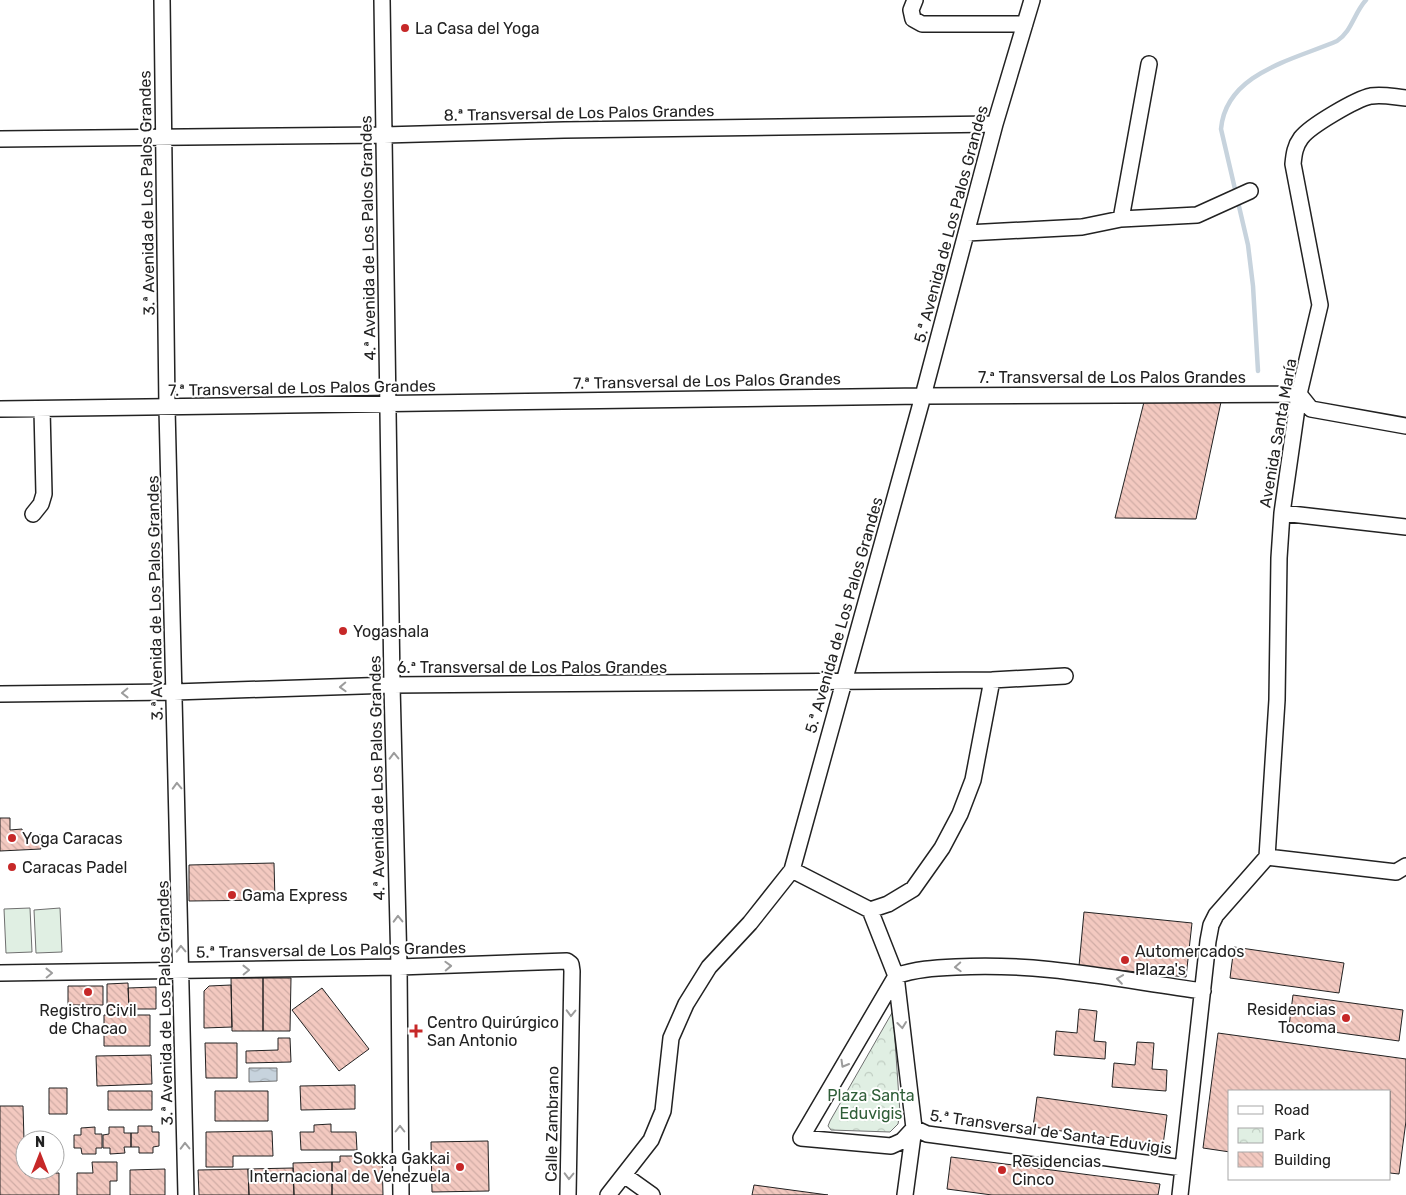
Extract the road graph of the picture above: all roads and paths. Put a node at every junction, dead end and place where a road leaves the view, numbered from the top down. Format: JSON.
{"nodes":[{"id":1,"x":162,"y":0,"type":"edge"},
{"id":2,"x":382,"y":0,"type":"edge"},
{"id":3,"x":914,"y":0,"type":"edge"},
{"id":4,"x":1032,"y":0,"type":"edge"},
{"id":5,"x":1025,"y":24,"type":"junction"},
{"id":6,"x":1149,"y":64,"type":"dead end"},
{"id":7,"x":1406,"y":98,"type":"edge"},
{"id":8,"x":995,"y":124,"type":"junction"},
{"id":9,"x":384,"y":135,"type":"junction"},
{"id":10,"x":164,"y":138,"type":"junction"},
{"id":11,"x":0,"y":139,"type":"edge"},
{"id":12,"x":1250,"y":191,"type":"dead end"},
{"id":13,"x":1121,"y":219,"type":"junction"},
{"id":14,"x":967,"y":233,"type":"junction"},
{"id":15,"x":1299,"y":394,"type":"junction"},
{"id":16,"x":923,"y":396,"type":"junction"},
{"id":17,"x":388,"y":404,"type":"junction"},
{"id":18,"x":168,"y":408,"type":"junction"},
{"id":19,"x":42,"y":409,"type":"junction"},
{"id":20,"x":0,"y":410,"type":"edge"},
{"id":21,"x":1406,"y":426,"type":"edge"},
{"id":22,"x":1282,"y":513,"type":"junction"},
{"id":23,"x":33,"y":514,"type":"dead end"},
{"id":24,"x":1406,"y":528,"type":"edge"},
{"id":25,"x":1065,"y":676,"type":"dead end"},
{"id":26,"x":992,"y":680,"type":"junction"},
{"id":27,"x":843,"y":682,"type":"junction"},
{"id":28,"x":392,"y":685,"type":"junction"},
{"id":29,"x":174,"y":692,"type":"junction"},
{"id":30,"x":0,"y":694,"type":"edge"},
{"id":31,"x":1267,"y":858,"type":"junction"},
{"id":32,"x":1406,"y":866,"type":"edge"},
{"id":33,"x":792,"y":870,"type":"junction"},
{"id":34,"x":870,"y":910,"type":"junction"},
{"id":35,"x":571,"y":964,"type":"joint"},
{"id":36,"x":399,"y":967,"type":"junction"},
{"id":37,"x":182,"y":971,"type":"junction"},
{"id":38,"x":0,"y":974,"type":"edge"},
{"id":39,"x":896,"y":976,"type":"junction"},
{"id":40,"x":1203,"y":991,"type":"junction"},
{"id":41,"x":914,"y":1128,"type":"junction"},
{"id":42,"x":1183,"y":1168,"type":"junction"},
{"id":43,"x":624,"y":1175,"type":"junction"},
{"id":44,"x":186,"y":1195,"type":"edge"},
{"id":45,"x":401,"y":1195,"type":"edge"},
{"id":46,"x":568,"y":1195,"type":"edge"},
{"id":47,"x":608,"y":1195,"type":"edge"},
{"id":48,"x":652,"y":1195,"type":"edge"},
{"id":49,"x":905,"y":1195,"type":"edge"},
{"id":50,"x":1180,"y":1195,"type":"edge"}],
"edges":[{"from":1,"to":10,"type":"street","name":"3.ª Avenida de Los Palos Grandes"},
{"from":2,"to":9,"type":"street","name":"4.ª Avenida de Los Palos Grandes"},
{"from":3,"to":5,"type":"street"},
{"from":4,"to":5,"type":"street","name":"5.ª Avenida de Los Palos Grandes"},
{"from":5,"to":8,"type":"street","name":"5.ª Avenida de Los Palos Grandes"},
{"from":6,"to":13,"type":"street"},
{"from":7,"to":15,"type":"street","name":"Avenida Santa María"},
{"from":8,"to":9,"type":"street","name":"8.ª Transversal de Los Palos Grandes"},
{"from":8,"to":14,"type":"street","name":"5.ª Avenida de Los Palos Grandes"},
{"from":9,"to":10,"type":"street","name":"8.ª Transversal de Los Palos Grandes"},
{"from":9,"to":17,"type":"street","name":"4.ª Avenida de Los Palos Grandes"},
{"from":10,"to":11,"type":"street","name":"8.ª Transversal de Los Palos Grandes"},
{"from":10,"to":18,"type":"street","name":"3.ª Avenida de Los Palos Grandes"},
{"from":12,"to":13,"type":"street"},
{"from":13,"to":14,"type":"street"},
{"from":14,"to":16,"type":"street","name":"5.ª Avenida de Los Palos Grandes"},
{"from":15,"to":16,"type":"street","name":"7.ª Transversal de Los Palos Grandes"},
{"from":15,"to":21,"type":"street"},
{"from":15,"to":22,"type":"street","name":"Avenida Santa María"},
{"from":16,"to":17,"type":"street","name":"7.ª Transversal de Los Palos Grandes"},
{"from":16,"to":27,"type":"street","name":"5.ª Avenida de Los Palos Grandes"},
{"from":17,"to":18,"type":"street","name":"7.ª Transversal de Los Palos Grandes"},
{"from":17,"to":28,"type":"street","name":"4.ª Avenida de Los Palos Grandes"},
{"from":18,"to":19,"type":"street","name":"7.ª Transversal de Los Palos Grandes"},
{"from":18,"to":29,"type":"street","name":"3.ª Avenida de Los Palos Grandes"},
{"from":19,"to":20,"type":"street","name":"7.ª Transversal de Los Palos Grandes"},
{"from":19,"to":23,"type":"street"},
{"from":22,"to":24,"type":"street"},
{"from":22,"to":31,"type":"street","name":"Avenida Santa María"},
{"from":25,"to":26,"type":"street","name":"6.ª Transversal de Los Palos Grandes"},
{"from":26,"to":27,"type":"street","name":"6.ª Transversal de Los Palos Grandes"},
{"from":26,"to":34,"type":"street"},
{"from":27,"to":28,"type":"street","name":"6.ª Transversal de Los Palos Grandes"},
{"from":27,"to":33,"type":"street","name":"5.ª Avenida de Los Palos Grandes"},
{"from":28,"to":29,"type":"street","name":"6.ª Transversal de Los Palos Grandes","one_way":true},
{"from":36,"to":28,"type":"street","name":"4.ª Avenida de Los Palos Grandes","one_way":true},
{"from":29,"to":30,"type":"street","name":"6.ª Transversal de Los Palos Grandes","one_way":true},
{"from":37,"to":29,"type":"street","name":"3.ª Avenida de Los Palos Grandes","one_way":true},
{"from":31,"to":32,"type":"street"},
{"from":31,"to":40,"type":"street"},
{"from":33,"to":34,"type":"street"},
{"from":33,"to":43,"type":"street","name":"5.ª Avenida de Los Palos Grandes"},
{"from":34,"to":39,"type":"street"},
{"from":36,"to":35,"type":"street","name":"5.ª Transversal de Los Palos Grandes","one_way":true},
{"from":35,"to":46,"type":"street","name":"Calle Zambrano","one_way":true},
{"from":37,"to":36,"type":"street","name":"5.ª Transversal de Los Palos Grandes","one_way":true},
{"from":45,"to":36,"type":"street","name":"4.ª Avenida de Los Palos Grandes","one_way":true},
{"from":38,"to":37,"type":"street","name":"5.ª Transversal de Los Palos Grandes","one_way":true},
{"from":44,"to":37,"type":"street","name":"3.ª Avenida de Los Palos Grandes","one_way":true},
{"from":40,"to":39,"type":"street","one_way":true},
{"from":39,"to":41,"type":"street","one_way":true},
{"from":39,"to":41,"type":"street","name":"5.ª Transversal de Santa Eduvigis","one_way":true},
{"from":40,"to":42,"type":"street"},
{"from":41,"to":42,"type":"street","name":"5.ª Transversal de Santa Eduvigis"},
{"from":41,"to":49,"type":"street"},
{"from":42,"to":50,"type":"street"},
{"from":43,"to":47,"type":"street","name":"5.ª Avenida de Los Palos Grandes"},
{"from":43,"to":48,"type":"street"}]}
